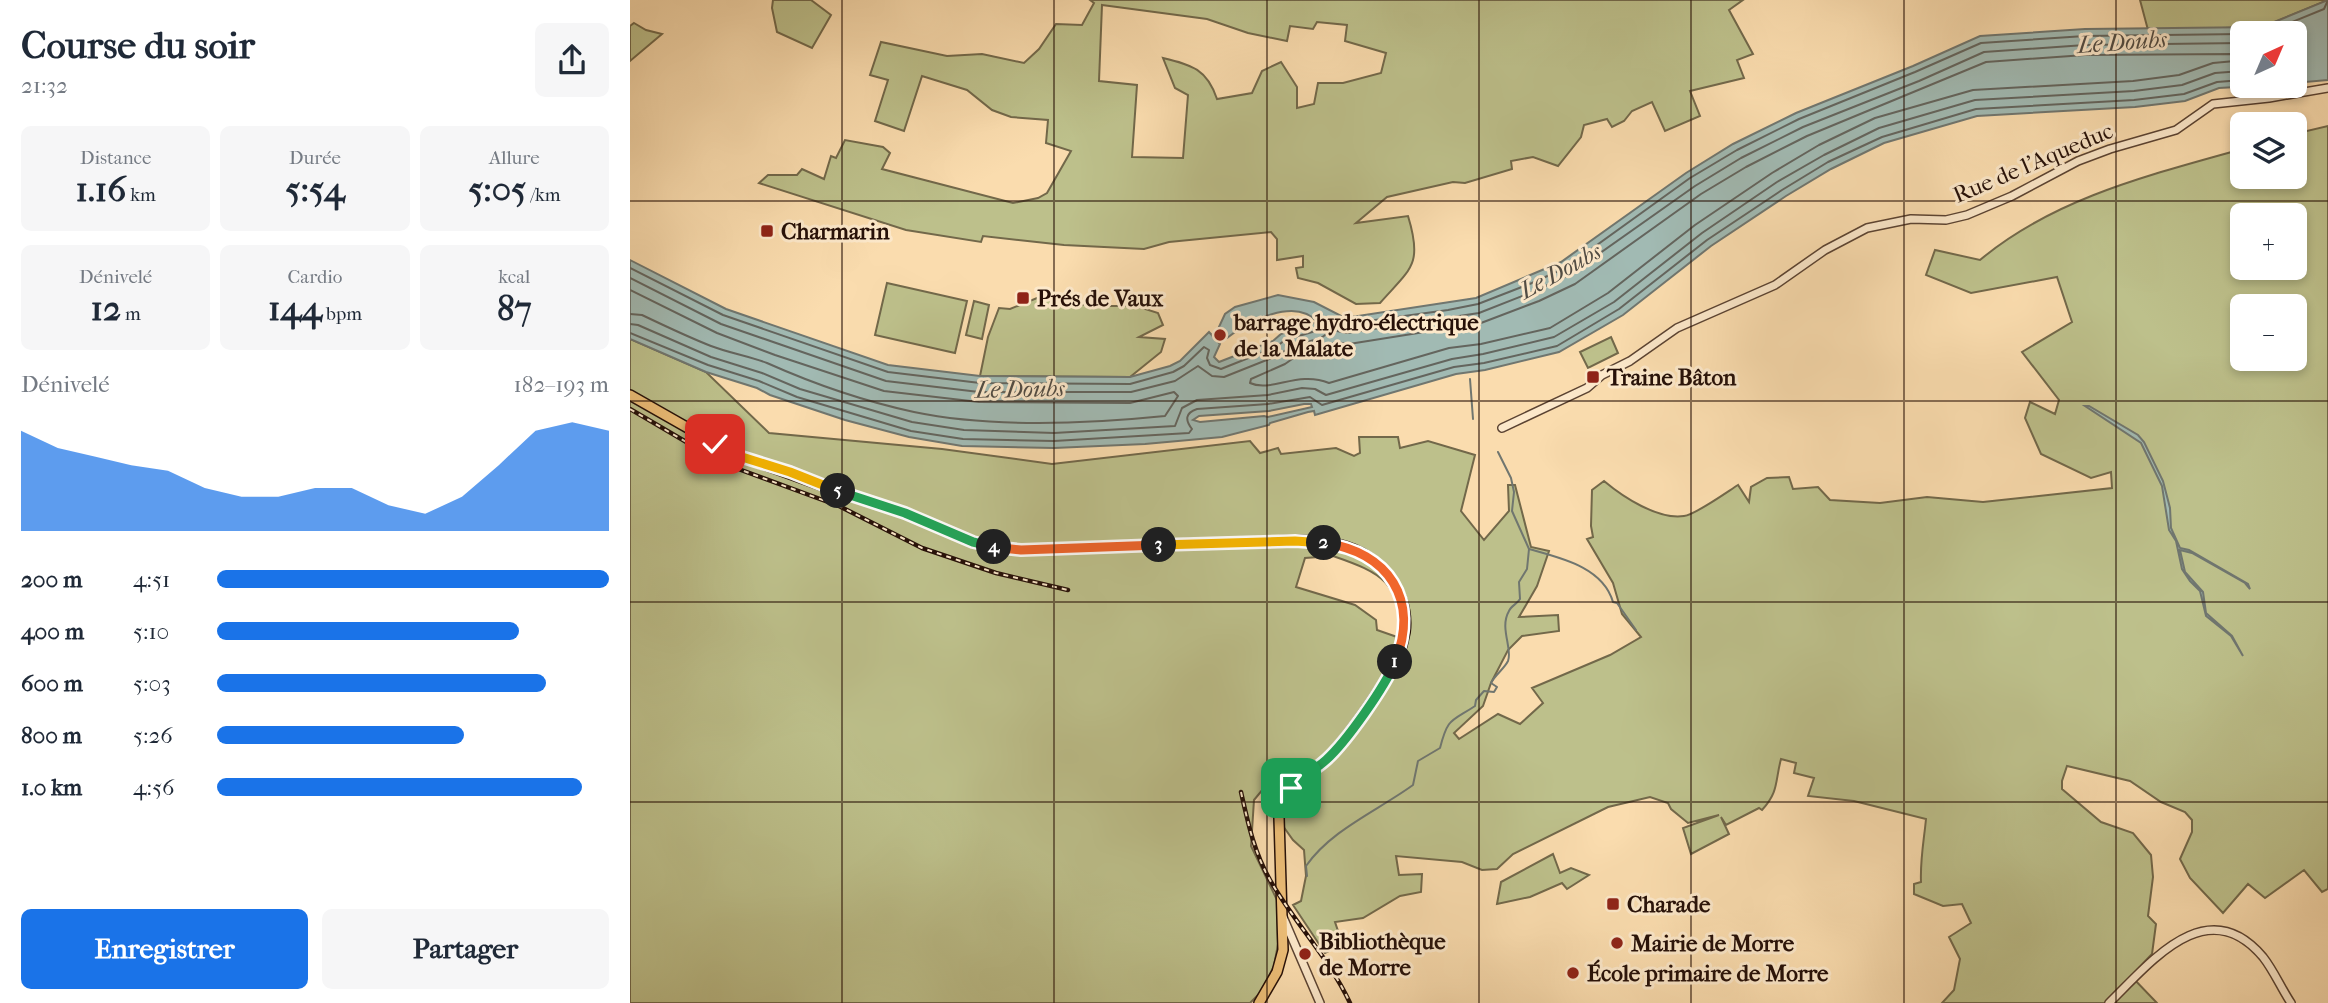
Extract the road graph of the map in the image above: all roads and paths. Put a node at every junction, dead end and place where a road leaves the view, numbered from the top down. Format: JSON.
{"nodes":[{"id":1,"x":2328,"y":88,"type":"edge"},
{"id":2,"x":630,"y":395,"type":"edge"},
{"id":3,"x":1502,"y":428,"type":"dead end"},
{"id":4,"x":1283,"y":916,"type":"junction"},
{"id":5,"x":1259,"y":1003,"type":"edge"},
{"id":6,"x":1320,"y":1003,"type":"edge"},
{"id":7,"x":2109,"y":1003,"type":"edge"},
{"id":8,"x":2291,"y":1003,"type":"edge"}],
"edges":[{"from":1,"to":3,"type":"street","name":"Rue de l'Aqueduc"},
{"from":2,"to":4,"type":"main road"},
{"from":4,"to":5,"type":"main road"},
{"from":4,"to":6,"type":"street"},
{"from":7,"to":8,"type":"street"}]}
